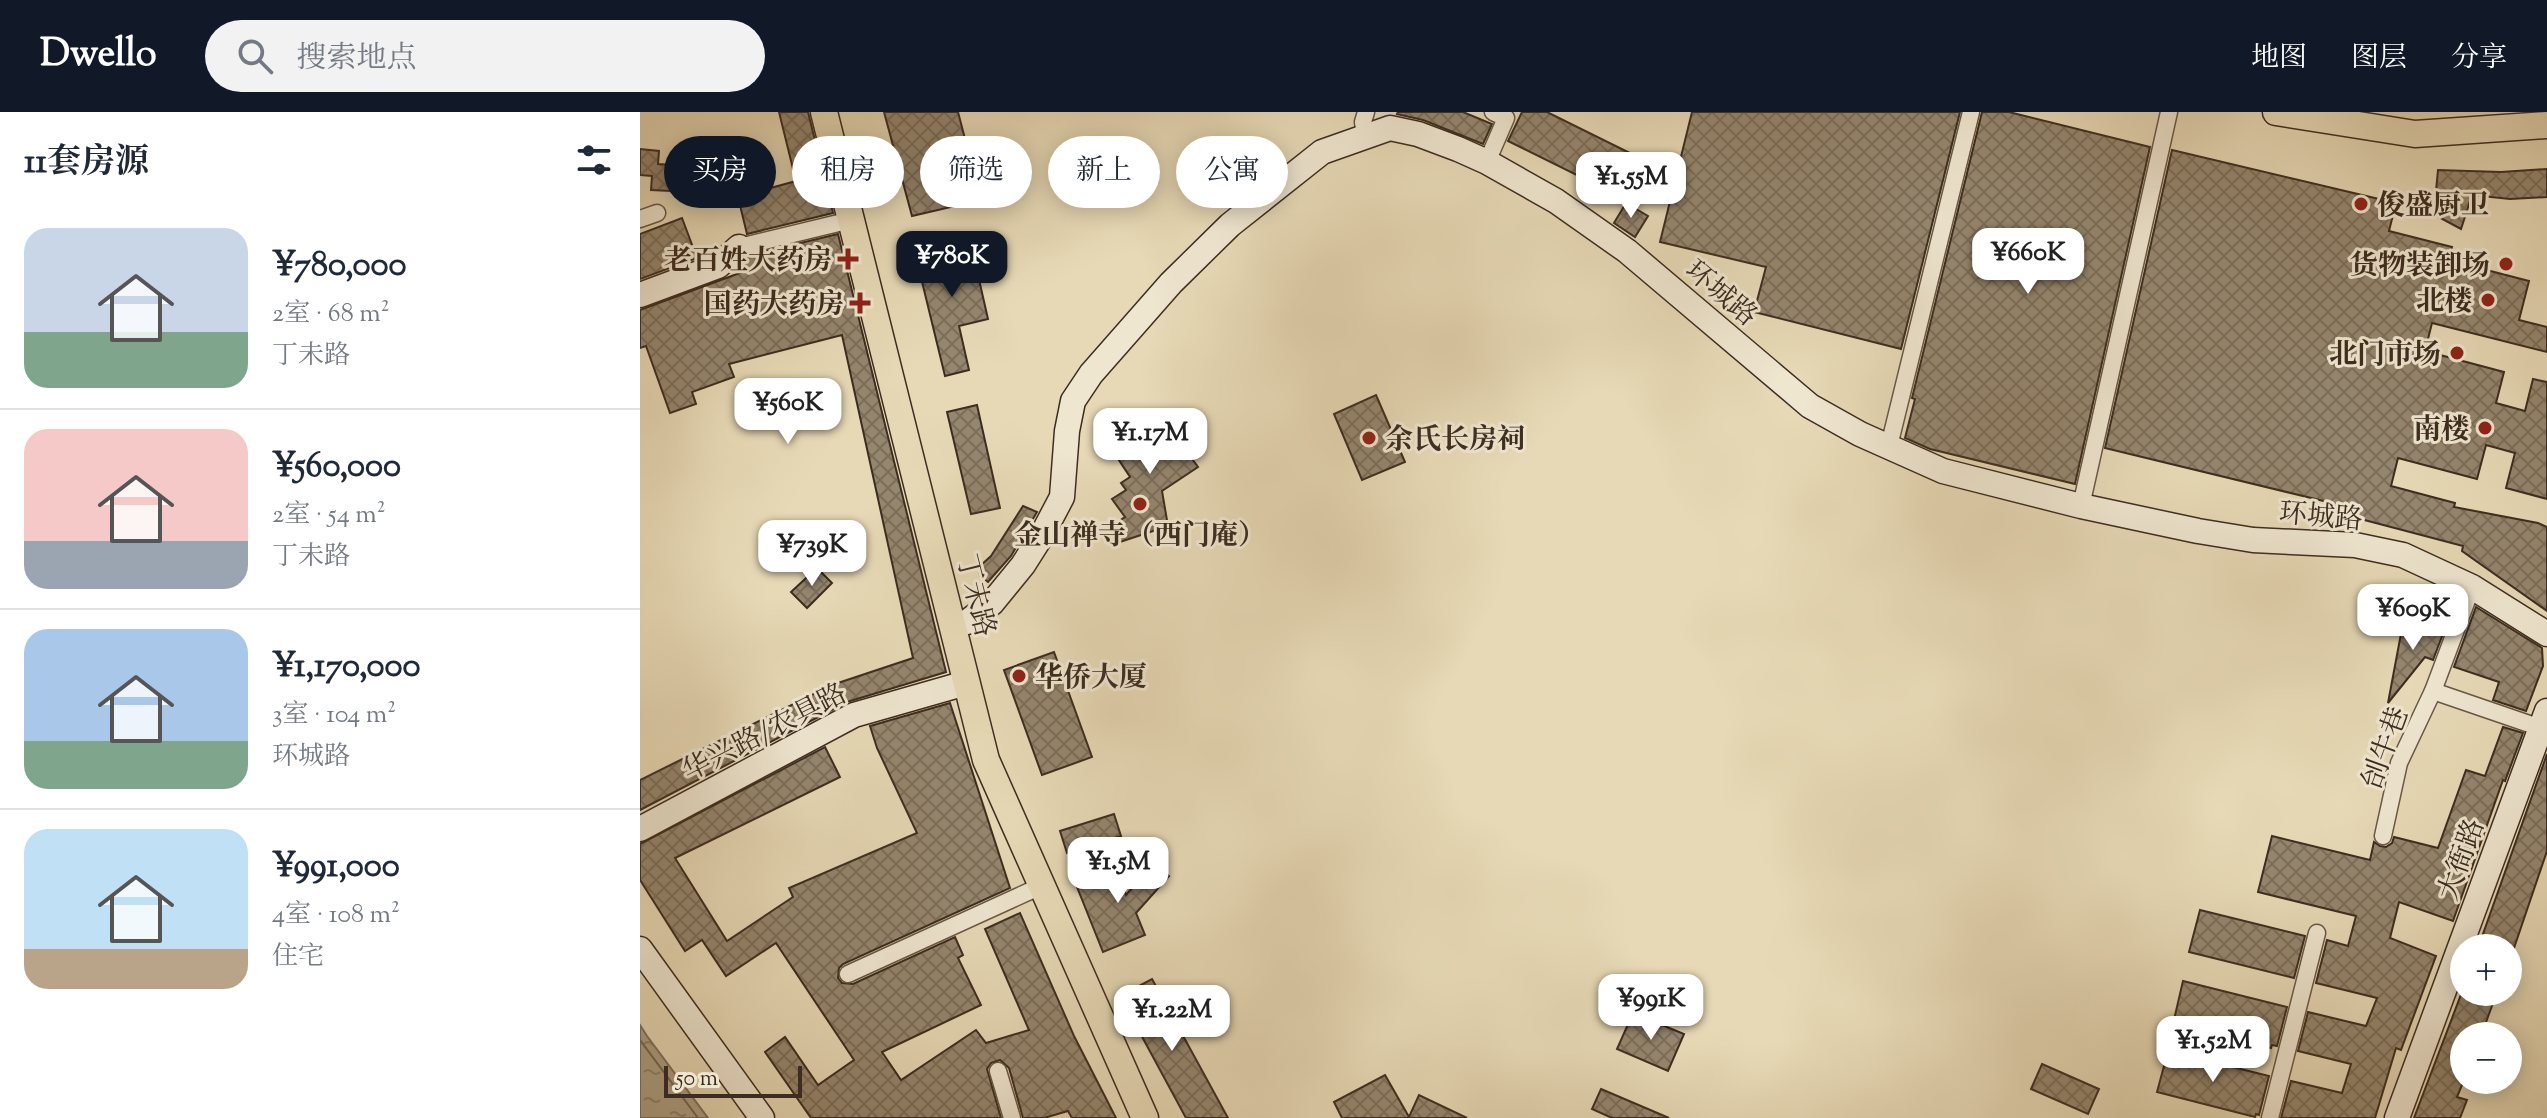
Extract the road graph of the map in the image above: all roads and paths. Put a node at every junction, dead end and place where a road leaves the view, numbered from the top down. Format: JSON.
{"nodes":[{"id":1,"x":824,"y":112,"type":"edge"},
{"id":2,"x":1493,"y":112,"type":"edge"},
{"id":3,"x":1971,"y":112,"type":"edge"},
{"id":4,"x":2169,"y":112,"type":"edge"},
{"id":5,"x":2276,"y":112,"type":"edge"},
{"id":6,"x":1366,"y":124,"type":"edge"},
{"id":7,"x":2547,"y":125,"type":"edge"},
{"id":8,"x":1487,"y":162,"type":"junction"},
{"id":9,"x":657,"y":213,"type":"dead end"},
{"id":10,"x":640,"y":219,"type":"edge"},
{"id":11,"x":851,"y":220,"type":"junction"},
{"id":12,"x":739,"y":247,"type":"joint"},
{"id":13,"x":640,"y":295,"type":"edge"},
{"id":14,"x":1889,"y":446,"type":"junction"},
{"id":15,"x":2081,"y":506,"type":"junction"},
{"id":16,"x":2472,"y":587,"type":"junction"},
{"id":17,"x":952,"y":626,"type":"junction"},
{"id":18,"x":2547,"y":634,"type":"edge"},
{"id":19,"x":966,"y":683,"type":"junction"},
{"id":20,"x":2433,"y":691,"type":"junction"},
{"id":21,"x":2544,"y":720,"type":"edge"},
{"id":22,"x":640,"y":829,"type":"edge"},
{"id":23,"x":2383,"y":836,"type":"dead end"},
{"id":24,"x":1041,"y":886,"type":"junction"},
{"id":25,"x":2317,"y":933,"type":"dead end"},
{"id":26,"x":640,"y":949,"type":"edge"},
{"id":27,"x":848,"y":974,"type":"dead end"},
{"id":28,"x":998,"y":1071,"type":"dead end"},
{"id":29,"x":762,"y":1118,"type":"edge"},
{"id":30,"x":1012,"y":1118,"type":"edge"},
{"id":31,"x":1145,"y":1118,"type":"edge"},
{"id":32,"x":2270,"y":1118,"type":"edge"},
{"id":33,"x":2397,"y":1118,"type":"edge"}],
"edges":[{"from":1,"to":11,"type":"main road","name":"丁未路"},
{"from":2,"to":8,"type":"street"},
{"from":3,"to":14,"type":"street"},
{"from":4,"to":15,"type":"street"},
{"from":5,"to":7,"type":"main road"},
{"from":6,"to":8,"type":"main road","name":"环城路"},
{"from":6,"to":17,"type":"main road","name":"环城路"},
{"from":8,"to":14,"type":"main road","name":"环城路"},
{"from":9,"to":10,"type":"street"},
{"from":11,"to":12,"type":"street"},
{"from":11,"to":17,"type":"main road","name":"丁未路"},
{"from":12,"to":13,"type":"main road"},
{"from":14,"to":15,"type":"main road","name":"环城路"},
{"from":15,"to":16,"type":"main road","name":"环城路"},
{"from":16,"to":18,"type":"main road","name":"环城路"},
{"from":16,"to":20,"type":"street","name":"刣牛巷"},
{"from":17,"to":19,"type":"main road","name":"丁未路"},
{"from":19,"to":22,"type":"main road","name":"华兴路/农具路"},
{"from":19,"to":24,"type":"main road","name":"丁未路"},
{"from":20,"to":21,"type":"street"},
{"from":20,"to":23,"type":"street","name":"刣牛巷"},
{"from":21,"to":33,"type":"main road","name":"大衙路"},
{"from":24,"to":27,"type":"street"},
{"from":24,"to":31,"type":"main road","name":"丁未路"},
{"from":25,"to":32,"type":"street"},
{"from":26,"to":29,"type":"main road"},
{"from":28,"to":30,"type":"street"}]}
